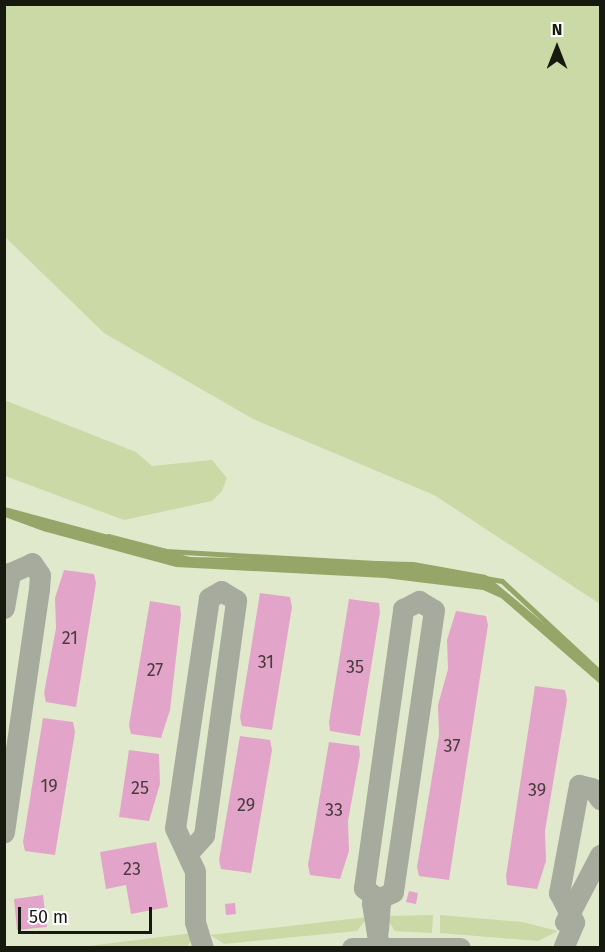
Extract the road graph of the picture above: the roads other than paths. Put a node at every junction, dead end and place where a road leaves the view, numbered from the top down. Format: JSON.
{"nodes":[{"id":1,"x":4,"y":608,"type":"edge"},
{"id":2,"x":600,"y":799,"type":"edge"},
{"id":3,"x":4,"y":832,"type":"edge"},
{"id":4,"x":188,"y":853,"type":"junction"},
{"id":5,"x":600,"y":855,"type":"edge"},
{"id":6,"x":379,"y":904,"type":"junction"},
{"id":7,"x":571,"y":910,"type":"junction"},
{"id":8,"x":378,"y":938,"type":"junction"},
{"id":9,"x":203,"y":947,"type":"edge"},
{"id":10,"x":563,"y":947,"type":"edge"},
{"id":11,"x":352,"y":948,"type":"edge"},
{"id":12,"x":459,"y":948,"type":"edge"}],
"edges":[{"from":1,"to":3,"type":"street"},
{"from":2,"to":7,"type":"street"},
{"from":4,"to":4,"type":"street"},
{"from":4,"to":9,"type":"street"},
{"from":5,"to":7,"type":"street"},
{"from":6,"to":6,"type":"street"},
{"from":6,"to":8,"type":"street"},
{"from":7,"to":10,"type":"street"},
{"from":8,"to":11,"type":"street"},
{"from":8,"to":12,"type":"street"}]}
